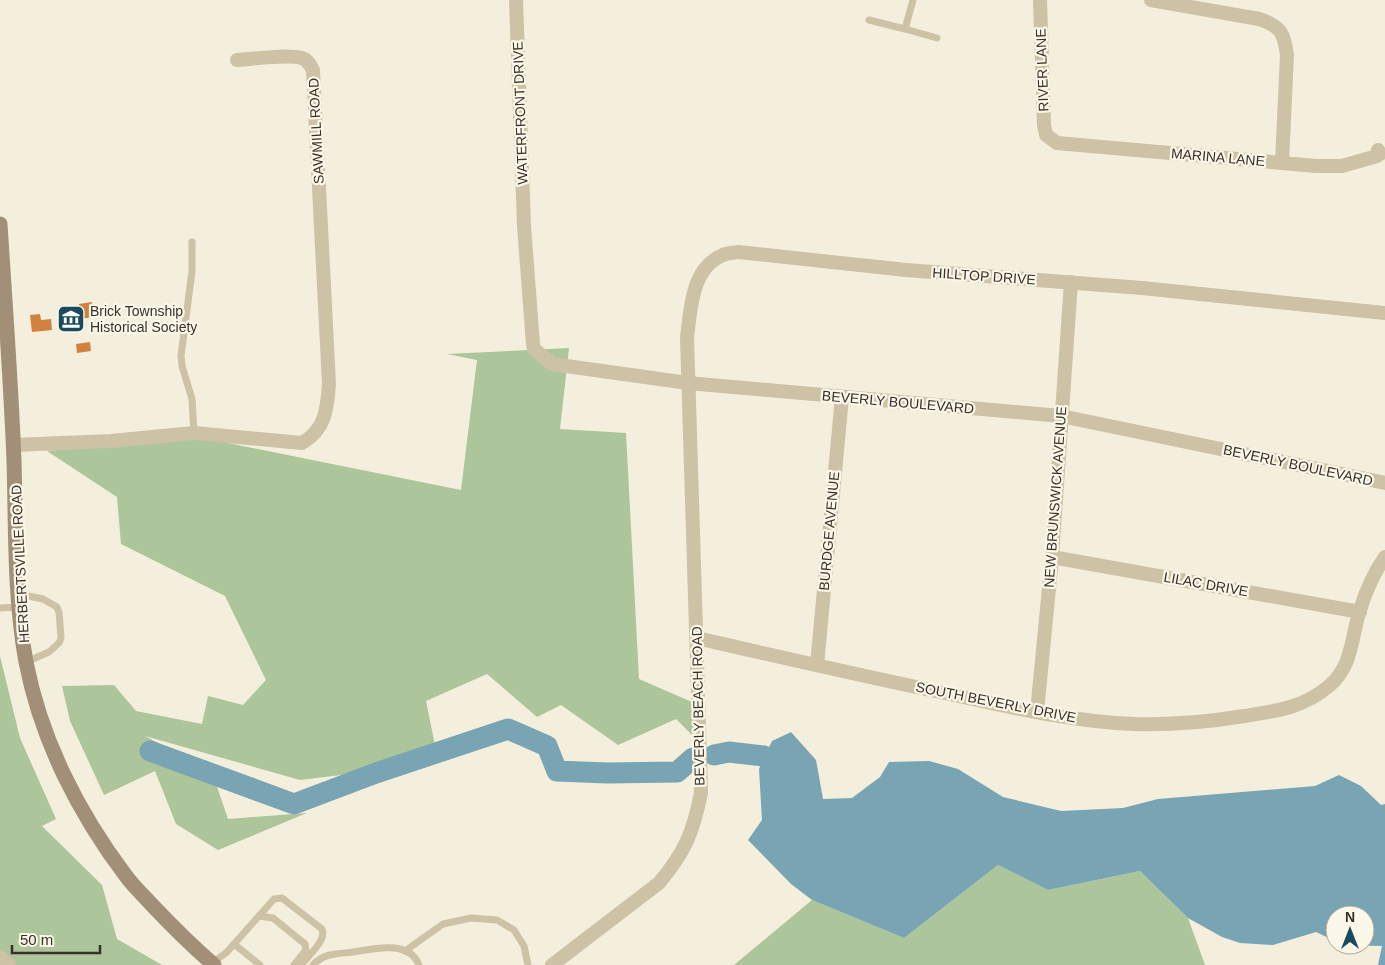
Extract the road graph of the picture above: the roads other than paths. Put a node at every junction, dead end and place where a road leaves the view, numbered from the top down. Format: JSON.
{"nodes":[{"id":1,"x":516,"y":0,"type":"edge"},
{"id":2,"x":913,"y":0,"type":"edge"},
{"id":3,"x":1040,"y":0,"type":"edge"},
{"id":4,"x":1151,"y":0,"type":"edge"},
{"id":5,"x":869,"y":20,"type":"dead end"},
{"id":6,"x":905,"y":29,"type":"junction"},
{"id":7,"x":937,"y":38,"type":"dead end"},
{"id":8,"x":237,"y":60,"type":"dead end"},
{"id":9,"x":1049,"y":138,"type":"joint"},
{"id":10,"x":1378,"y":150,"type":"dead end"},
{"id":11,"x":1282,"y":163,"type":"junction"},
{"id":12,"x":0,"y":224,"type":"edge"},
{"id":13,"x":524,"y":226,"type":"joint"},
{"id":14,"x":192,"y":242,"type":"dead end"},
{"id":15,"x":1071,"y":282,"type":"junction"},
{"id":16,"x":1385,"y":313,"type":"edge"},
{"id":17,"x":688,"y":383,"type":"junction"},
{"id":18,"x":842,"y":397,"type":"junction"},
{"id":19,"x":1061,"y":416,"type":"junction"},
{"id":20,"x":194,"y":433,"type":"junction"},
{"id":21,"x":13,"y":445,"type":"junction"},
{"id":22,"x":1385,"y":483,"type":"edge"},
{"id":23,"x":1052,"y":557,"type":"junction"},
{"id":24,"x":1385,"y":557,"type":"edge"},
{"id":25,"x":19,"y":600,"type":"junction"},
{"id":26,"x":0,"y":608,"type":"edge"},
{"id":27,"x":1360,"y":612,"type":"junction"},
{"id":28,"x":697,"y":638,"type":"junction"},
{"id":29,"x":26,"y":662,"type":"junction"},
{"id":30,"x":816,"y":665,"type":"junction"},
{"id":31,"x":1037,"y":712,"type":"junction"},
{"id":32,"x":259,"y":916,"type":"junction"},
{"id":33,"x":234,"y":944,"type":"junction"},
{"id":34,"x":405,"y":950,"type":"junction"},
{"id":35,"x":0,"y":957,"type":"edge"},
{"id":36,"x":212,"y":964,"type":"edge"},
{"id":37,"x":9,"y":965,"type":"edge"},
{"id":38,"x":260,"y":965,"type":"edge"},
{"id":39,"x":294,"y":965,"type":"edge"},
{"id":40,"x":301,"y":965,"type":"edge"},
{"id":41,"x":313,"y":965,"type":"edge"},
{"id":42,"x":419,"y":965,"type":"edge"},
{"id":43,"x":528,"y":965,"type":"edge"},
{"id":44,"x":552,"y":965,"type":"edge"}],
"edges":[{"from":1,"to":13,"type":"street","name":"WATERFRONT DRIVE"},
{"from":2,"to":6,"type":"lane"},
{"from":3,"to":9,"type":"street","name":"RIVER LANE"},
{"from":4,"to":11,"type":"street"},
{"from":5,"to":6,"type":"lane"},
{"from":6,"to":7,"type":"lane"},
{"from":8,"to":20,"type":"street","name":"SAWMILL ROAD"},
{"from":9,"to":11,"type":"street","name":"MARINA LANE"},
{"from":10,"to":11,"type":"street","name":"MARINA LANE"},
{"from":12,"to":21,"type":"main road","name":"HERBERTSVILLE ROAD"},
{"from":13,"to":17,"type":"street","name":"BEVERLY BOULEVARD"},
{"from":14,"to":20,"type":"lane"},
{"from":15,"to":16,"type":"street","name":"HILLTOP DRIVE"},
{"from":15,"to":17,"type":"street","name":"HILLTOP DRIVE"},
{"from":15,"to":19,"type":"street","name":"NEW BRUNSWICK AVENUE"},
{"from":17,"to":18,"type":"street","name":"BEVERLY BOULEVARD"},
{"from":17,"to":28,"type":"street","name":"BEVERLY BEACH ROAD"},
{"from":18,"to":19,"type":"street","name":"BEVERLY BOULEVARD"},
{"from":18,"to":30,"type":"street","name":"BURDGE AVENUE"},
{"from":19,"to":22,"type":"street","name":"BEVERLY BOULEVARD"},
{"from":19,"to":23,"type":"street","name":"NEW BRUNSWICK AVENUE"},
{"from":20,"to":21,"type":"street"},
{"from":21,"to":25,"type":"main road","name":"HERBERTSVILLE ROAD"},
{"from":23,"to":27,"type":"street","name":"LILAC DRIVE"},
{"from":23,"to":31,"type":"street","name":"NEW BRUNSWICK AVENUE"},
{"from":24,"to":27,"type":"street","name":"SOUTH BEVERLY DRIVE"},
{"from":25,"to":26,"type":"lane"},
{"from":25,"to":29,"type":"main road","name":"HERBERTSVILLE ROAD"},
{"from":25,"to":29,"type":"lane"},
{"from":27,"to":31,"type":"street","name":"SOUTH BEVERLY DRIVE"},
{"from":28,"to":30,"type":"street","name":"SOUTH BEVERLY DRIVE"},
{"from":28,"to":44,"type":"street","name":"BEVERLY BEACH ROAD"},
{"from":29,"to":36,"type":"main road","name":"HERBERTSVILLE ROAD"},
{"from":30,"to":31,"type":"street","name":"SOUTH BEVERLY DRIVE"},
{"from":32,"to":33,"type":"lane"},
{"from":32,"to":39,"type":"lane"},
{"from":32,"to":40,"type":"lane"},
{"from":33,"to":36,"type":"lane"},
{"from":33,"to":38,"type":"lane"},
{"from":34,"to":41,"type":"lane"},
{"from":34,"to":42,"type":"lane"},
{"from":34,"to":43,"type":"lane"},
{"from":35,"to":37,"type":"street"}]}
